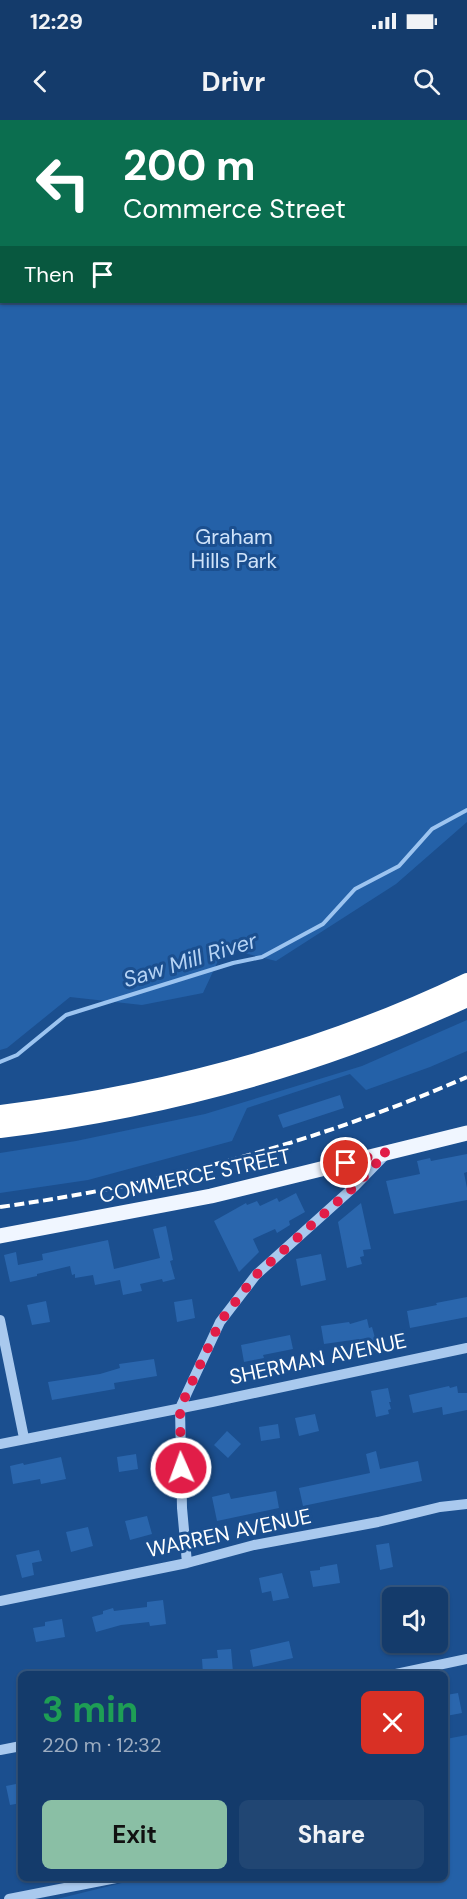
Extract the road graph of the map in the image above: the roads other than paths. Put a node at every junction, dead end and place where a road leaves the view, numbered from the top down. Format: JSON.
{"nodes":[{"id":1,"x":467,"y":982,"type":"edge"},
{"id":2,"x":467,"y":998,"type":"edge"},
{"id":3,"x":0,"y":1114,"type":"edge"},
{"id":4,"x":0,"y":1129,"type":"edge"},
{"id":5,"x":467,"y":1133,"type":"edge"},
{"id":6,"x":387,"y":1152,"type":"junction"},
{"id":7,"x":0,"y":1236,"type":"edge"},
{"id":8,"x":0,"y":1320,"type":"edge"},
{"id":9,"x":467,"y":1348,"type":"edge"},
{"id":10,"x":180,"y":1408,"type":"junction"},
{"id":11,"x":24,"y":1438,"type":"junction"},
{"id":12,"x":0,"y":1444,"type":"edge"},
{"id":13,"x":467,"y":1504,"type":"edge"},
{"id":14,"x":187,"y":1563,"type":"junction"},
{"id":15,"x":0,"y":1601,"type":"edge"},
{"id":16,"x":467,"y":1659,"type":"edge"},
{"id":17,"x":410,"y":1671,"type":"edge"},
{"id":18,"x":18,"y":1747,"type":"edge"},
{"id":19,"x":0,"y":1750,"type":"edge"},
{"id":20,"x":101,"y":1881,"type":"edge"},
{"id":21,"x":9,"y":1899,"type":"edge"}],
"edges":[{"from":1,"to":3,"type":"highway"},
{"from":2,"to":4,"type":"highway"},
{"from":5,"to":6,"type":"main road","name":"COMMERCE STREET"},
{"from":6,"to":7,"type":"main road","name":"COMMERCE STREET"},
{"from":6,"to":10,"type":"street"},
{"from":8,"to":11,"type":"street"},
{"from":9,"to":10,"type":"street","name":"SHERMAN AVENUE"},
{"from":10,"to":11,"type":"street","name":"SHERMAN AVENUE"},
{"from":10,"to":14,"type":"street"},
{"from":11,"to":12,"type":"street","name":"SHERMAN AVENUE"},
{"from":13,"to":14,"type":"street","name":"WARREN AVENUE"},
{"from":14,"to":15,"type":"street","name":"WARREN AVENUE"},
{"from":16,"to":17,"type":"street"},
{"from":18,"to":19,"type":"street"},
{"from":20,"to":21,"type":"street"}]}
